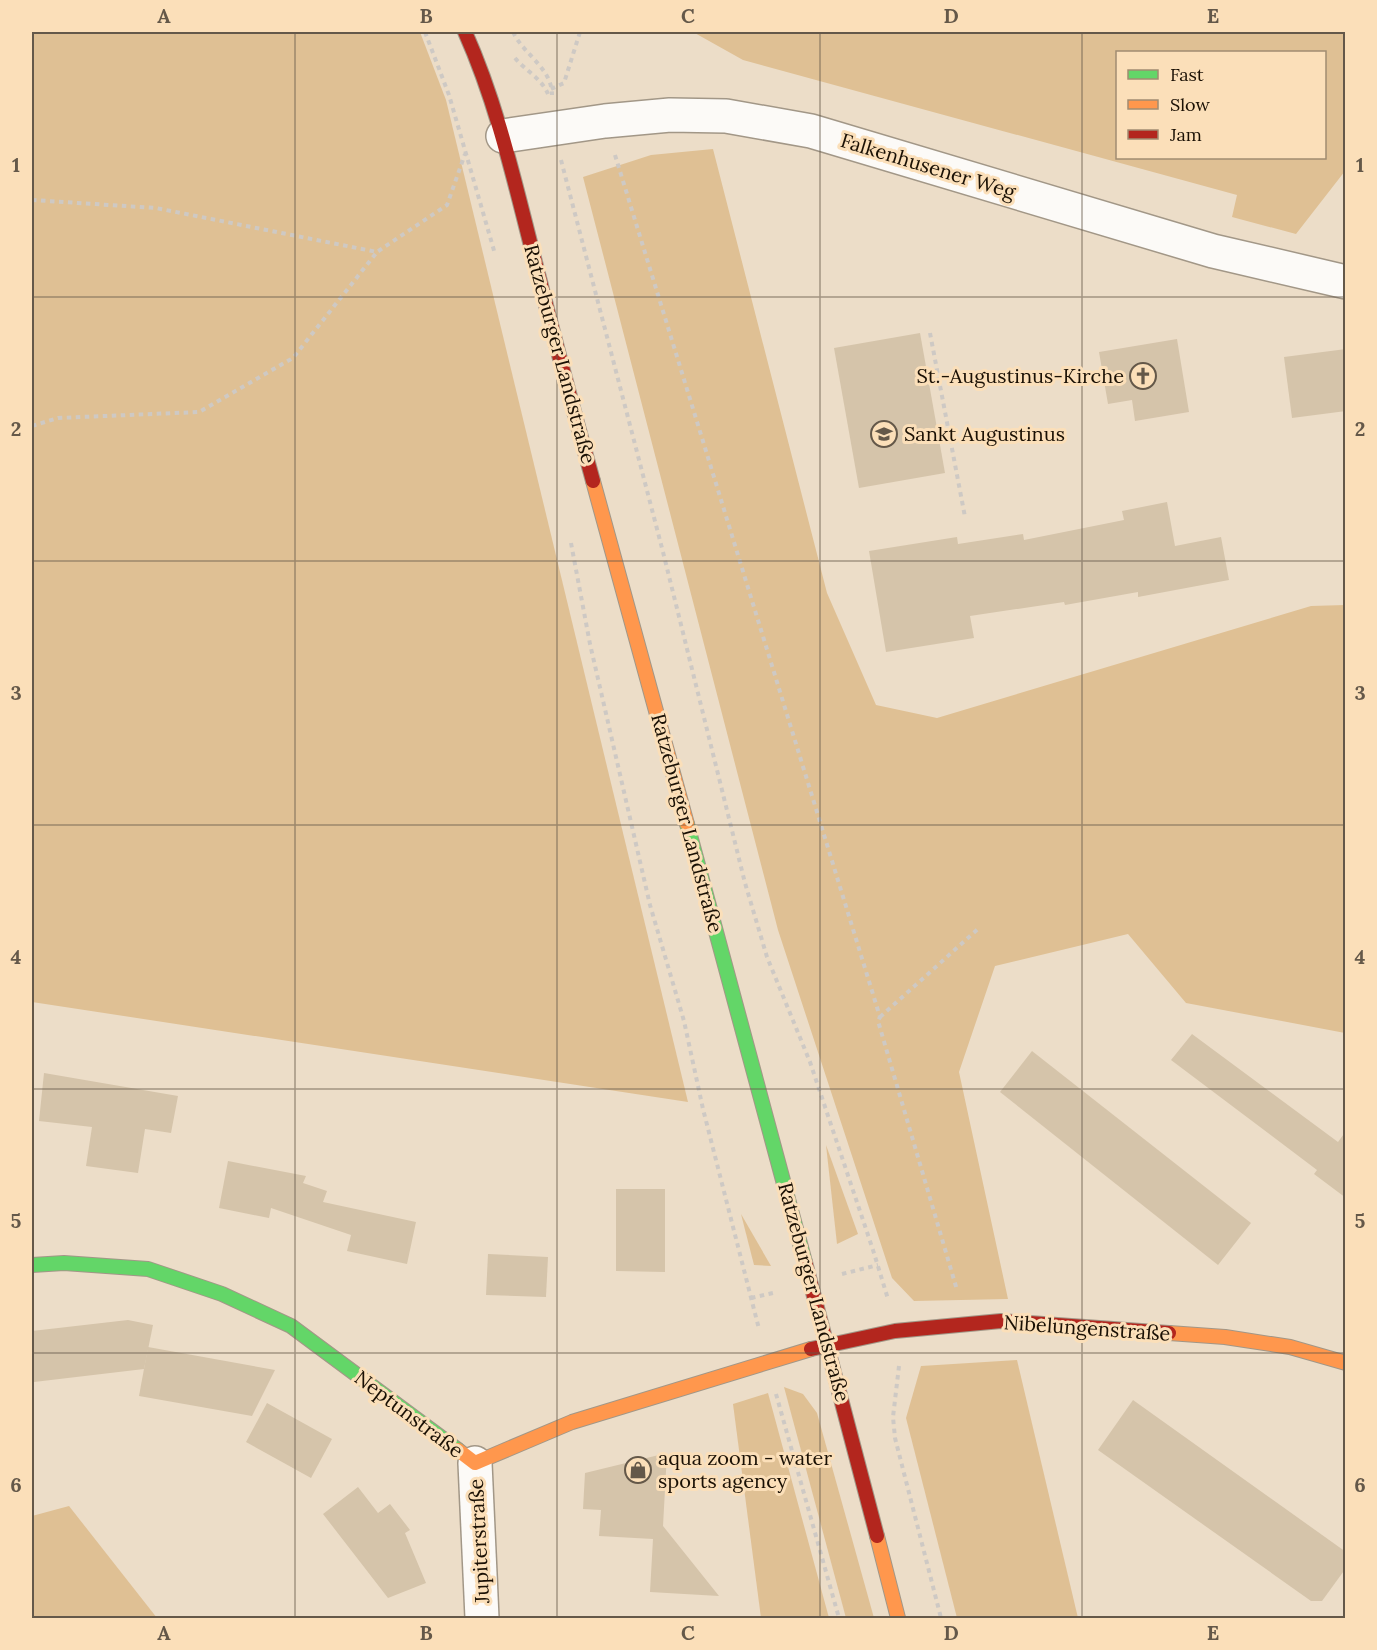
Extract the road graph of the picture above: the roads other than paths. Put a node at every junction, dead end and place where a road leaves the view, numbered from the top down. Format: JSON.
{"nodes":[{"id":1,"x":465,"y":32,"type":"edge"},
{"id":2,"x":503,"y":136,"type":"junction"},
{"id":3,"x":1346,"y":282,"type":"edge"},
{"id":4,"x":32,"y":1265,"type":"edge"},
{"id":5,"x":827,"y":1344,"type":"junction"},
{"id":6,"x":1346,"y":1363,"type":"edge"},
{"id":7,"x":475,"y":1463,"type":"junction"},
{"id":8,"x":482,"y":1618,"type":"edge"},
{"id":9,"x":898,"y":1618,"type":"edge"}],
"edges":[{"from":1,"to":2,"type":"main road","name":"Ratzeburger Landstraße"},
{"from":2,"to":3,"type":"street","name":"Falkenhusener Weg"},
{"from":2,"to":5,"type":"main road","name":"Ratzeburger Landstraße"},
{"from":4,"to":7,"type":"main road","name":"Neptunstraße"},
{"from":5,"to":6,"type":"main road","name":"Nibelungenstraße"},
{"from":5,"to":7,"type":"main road","name":"Neptunstraße"},
{"from":5,"to":9,"type":"main road","name":"Ratzeburger Landstraße"},
{"from":7,"to":8,"type":"street","name":"Jupiterstraße"}]}
